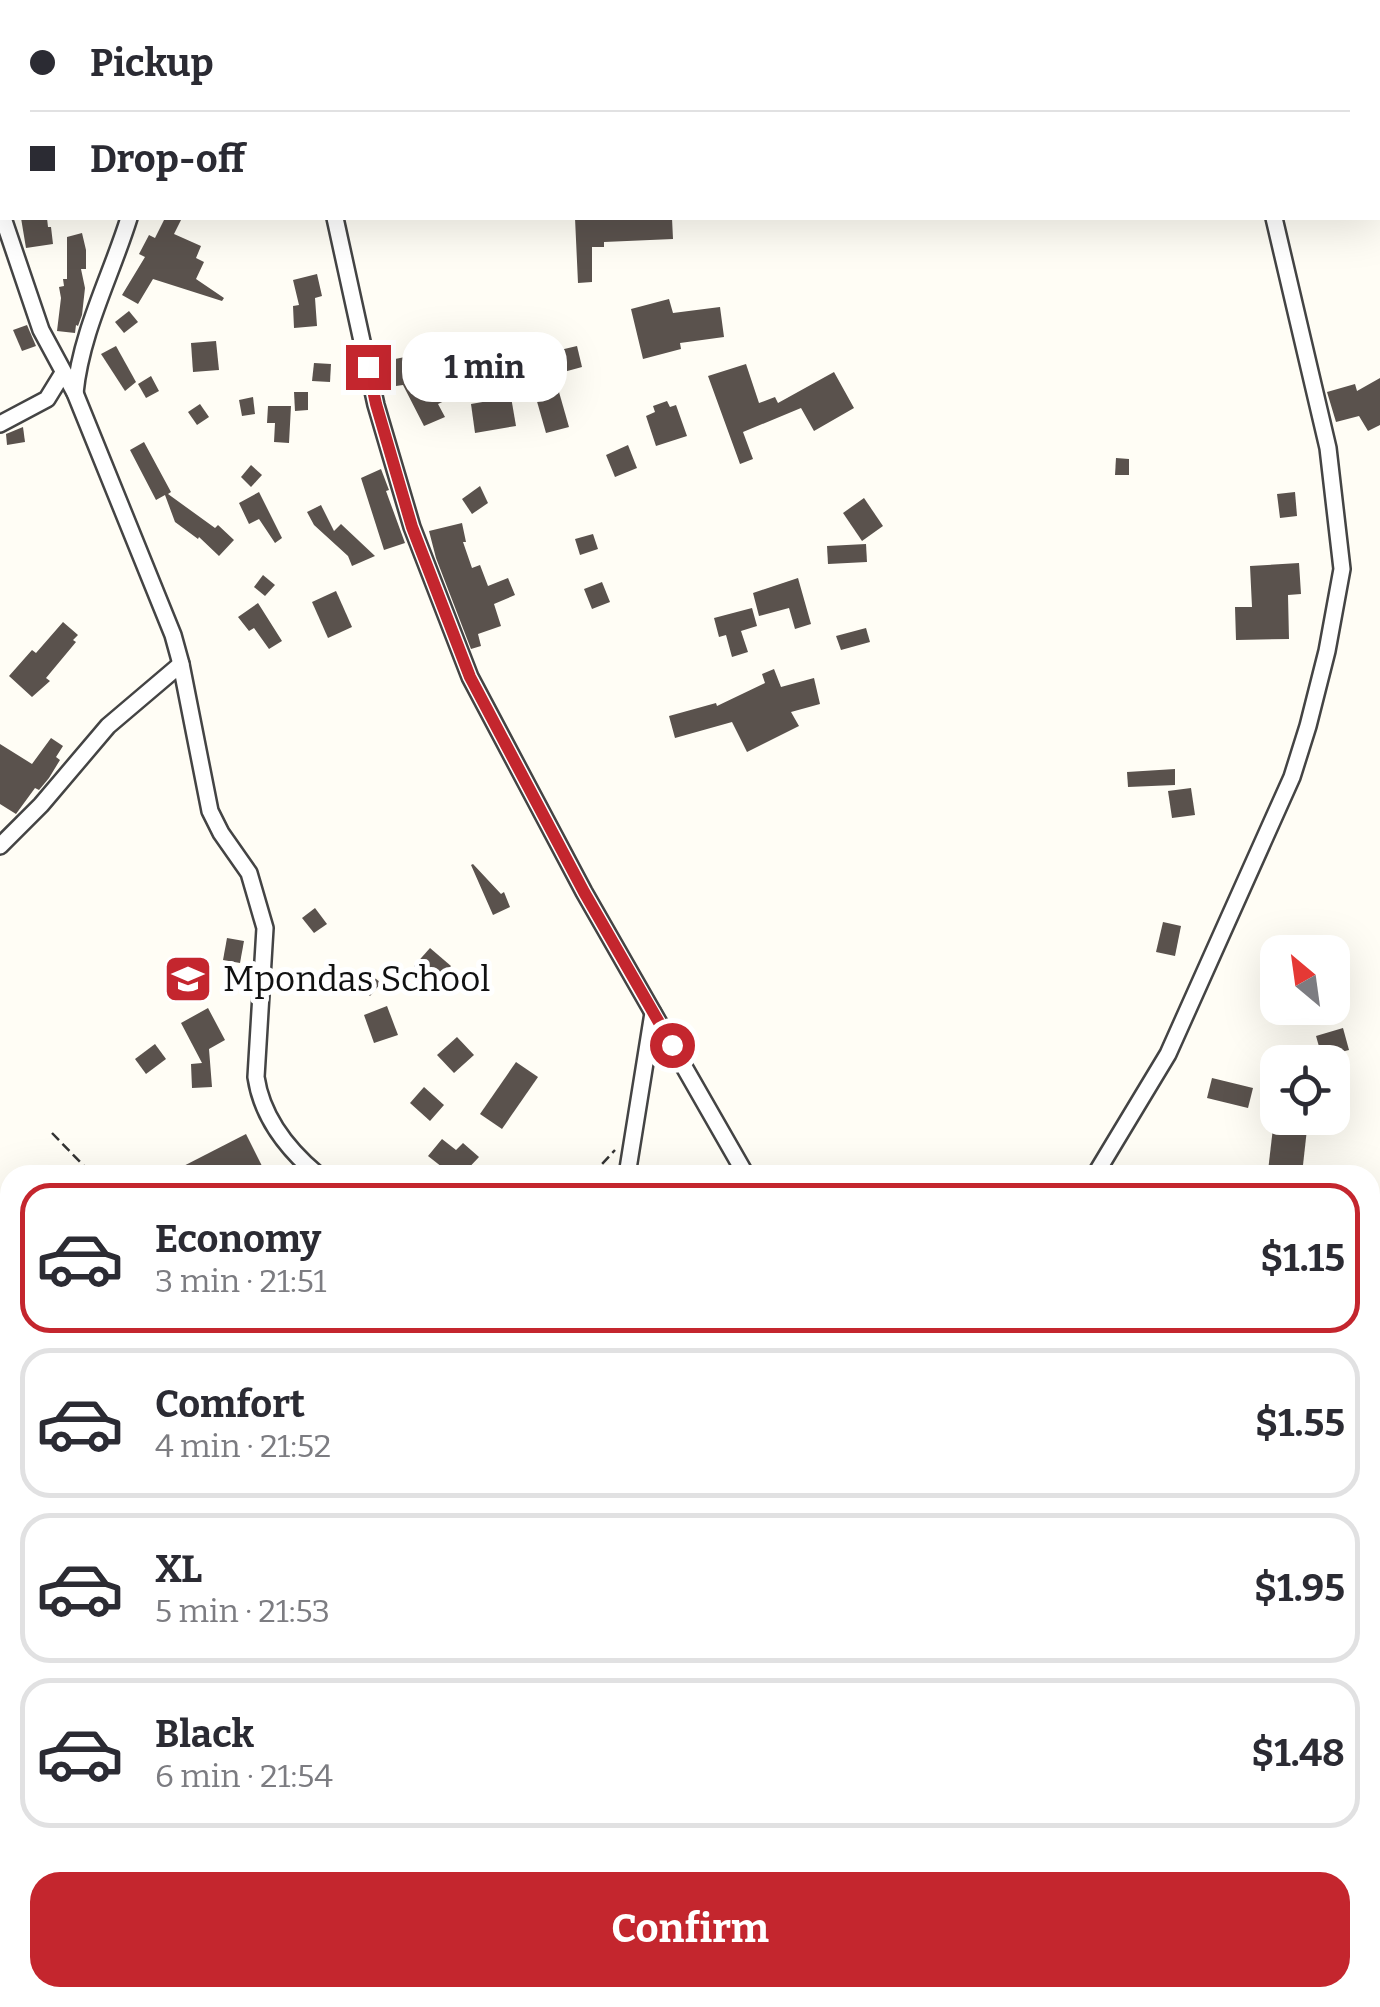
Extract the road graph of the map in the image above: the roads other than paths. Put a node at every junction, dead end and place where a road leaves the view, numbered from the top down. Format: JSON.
{"nodes":[{"id":1,"x":4,"y":220,"type":"edge"},
{"id":2,"x":128,"y":220,"type":"edge"},
{"id":3,"x":336,"y":220,"type":"edge"},
{"id":4,"x":1274,"y":220,"type":"edge"},
{"id":5,"x":64,"y":373,"type":"junction"},
{"id":6,"x":75,"y":393,"type":"junction"},
{"id":7,"x":0,"y":424,"type":"edge"},
{"id":8,"x":181,"y":664,"type":"junction"},
{"id":9,"x":0,"y":846,"type":"edge"},
{"id":10,"x":653,"y":1012,"type":"junction"},
{"id":11,"x":306,"y":1165,"type":"edge"},
{"id":12,"x":629,"y":1165,"type":"edge"},
{"id":13,"x":740,"y":1165,"type":"edge"},
{"id":14,"x":1101,"y":1165,"type":"edge"}],
"edges":[{"from":1,"to":5,"type":"street"},
{"from":2,"to":6,"type":"street"},
{"from":3,"to":10,"type":"street"},
{"from":4,"to":14,"type":"street"},
{"from":5,"to":6,"type":"street"},
{"from":5,"to":7,"type":"street"},
{"from":6,"to":8,"type":"street"},
{"from":8,"to":9,"type":"street"},
{"from":8,"to":11,"type":"street"},
{"from":10,"to":12,"type":"street"},
{"from":10,"to":13,"type":"street"}]}
